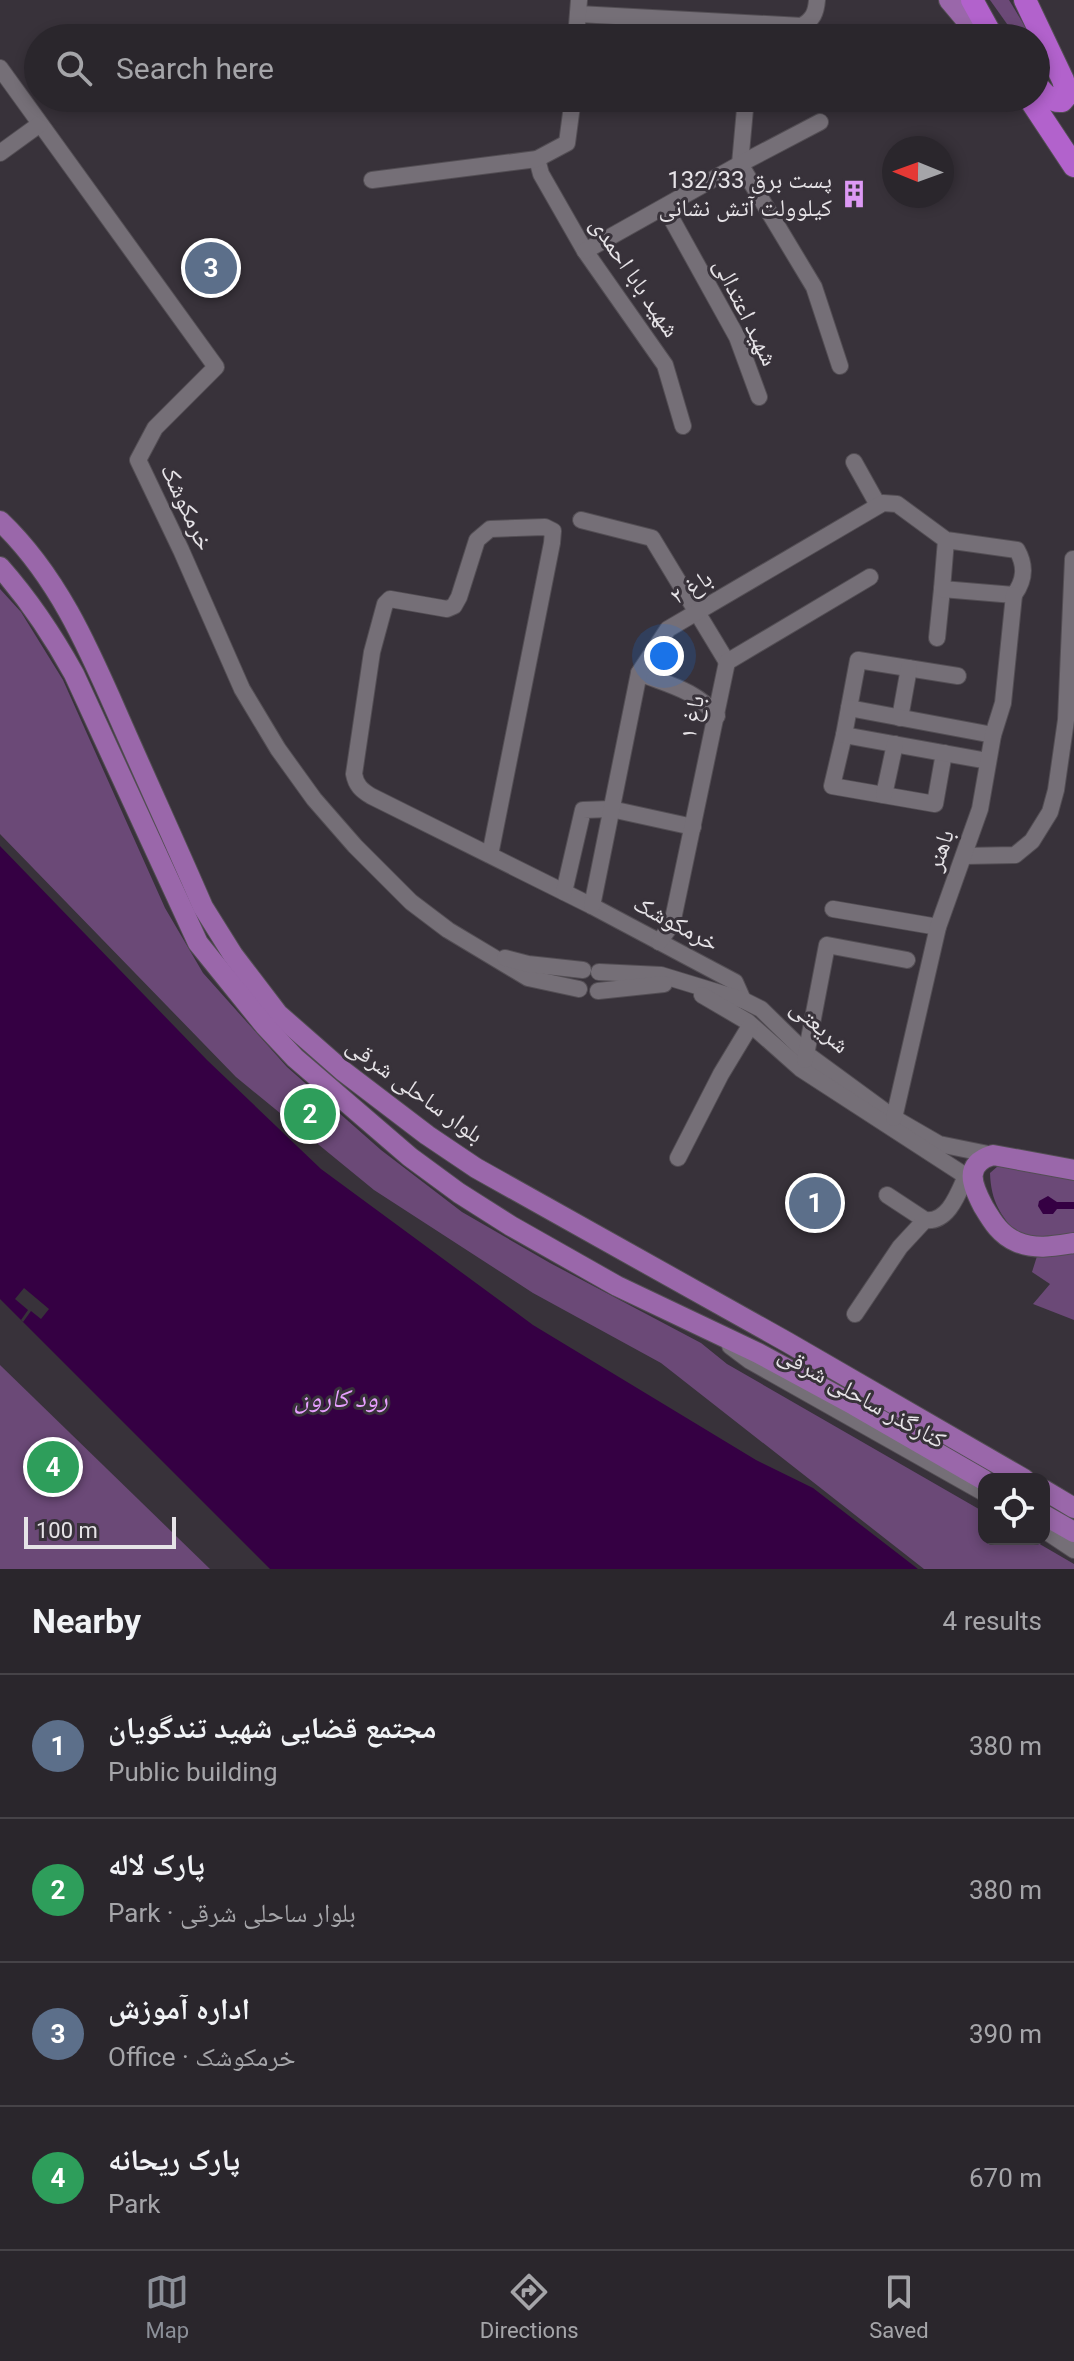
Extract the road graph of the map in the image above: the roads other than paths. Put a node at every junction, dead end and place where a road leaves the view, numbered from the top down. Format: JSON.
{"nodes":[{"id":1,"x":817,"y":0,"type":"edge"},
{"id":2,"x":949,"y":0,"type":"edge"},
{"id":3,"x":1025,"y":0,"type":"edge"},
{"id":4,"x":974,"y":3,"type":"edge"},
{"id":5,"x":578,"y":7,"type":"edge"},
{"id":6,"x":701,"y":24,"type":"edge"},
{"id":7,"x":806,"y":24,"type":"edge"},
{"id":8,"x":969,"y":24,"type":"edge"},
{"id":9,"x":985,"y":24,"type":"edge"},
{"id":10,"x":990,"y":24,"type":"edge"},
{"id":11,"x":1036,"y":24,"type":"edge"},
{"id":12,"x":1041,"y":24,"type":"edge"},
{"id":13,"x":1050,"y":37,"type":"edge"},
{"id":14,"x":1050,"y":53,"type":"edge"},
{"id":15,"x":0,"y":68,"type":"edge"},
{"id":16,"x":1074,"y":72,"type":"edge"},
{"id":17,"x":1050,"y":99,"type":"edge"},
{"id":18,"x":24,"y":102,"type":"edge"},
{"id":19,"x":31,"y":112,"type":"edge"},
{"id":20,"x":571,"y":112,"type":"edge"},
{"id":21,"x":745,"y":112,"type":"edge"},
{"id":22,"x":1038,"y":112,"type":"edge"},
{"id":23,"x":820,"y":122,"type":"dead end"},
{"id":24,"x":40,"y":124,"type":"junction"},
{"id":25,"x":0,"y":153,"type":"edge"},
{"id":26,"x":537,"y":159,"type":"junction"},
{"id":27,"x":740,"y":164,"type":"junction"},
{"id":28,"x":1074,"y":166,"type":"edge"},
{"id":29,"x":372,"y":180,"type":"dead end"},
{"id":30,"x":665,"y":207,"type":"junction"},
{"id":31,"x":585,"y":251,"type":"junction"},
{"id":32,"x":840,"y":366,"type":"dead end"},
{"id":33,"x":759,"y":397,"type":"dead end"},
{"id":34,"x":683,"y":426,"type":"dead end"},
{"id":35,"x":854,"y":462,"type":"dead end"},
{"id":36,"x":878,"y":505,"type":"junction"},
{"id":37,"x":581,"y":520,"type":"dead end"},
{"id":38,"x":0,"y":521,"type":"edge"},
{"id":39,"x":946,"y":540,"type":"junction"},
{"id":40,"x":1073,"y":559,"type":"edge"},
{"id":41,"x":0,"y":567,"type":"edge"},
{"id":42,"x":870,"y":577,"type":"dead end"},
{"id":43,"x":942,"y":589,"type":"junction"},
{"id":44,"x":1014,"y":595,"type":"junction"},
{"id":45,"x":697,"y":611,"type":"junction"},
{"id":46,"x":937,"y":638,"type":"dead end"},
{"id":47,"x":727,"y":662,"type":"junction"},
{"id":48,"x":909,"y":668,"type":"junction"},
{"id":49,"x":639,"y":673,"type":"junction"},
{"id":50,"x":958,"y":676,"type":"dead end"},
{"id":51,"x":849,"y":708,"type":"junction"},
{"id":52,"x":717,"y":716,"type":"junction"},
{"id":53,"x":900,"y":718,"type":"junction"},
{"id":54,"x":844,"y":735,"type":"junction"},
{"id":55,"x":993,"y":735,"type":"junction"},
{"id":56,"x":895,"y":744,"type":"junction"},
{"id":57,"x":944,"y":753,"type":"junction"},
{"id":58,"x":988,"y":761,"type":"junction"},
{"id":59,"x":884,"y":795,"type":"junction"},
{"id":60,"x":611,"y":809,"type":"junction"},
{"id":61,"x":693,"y":827,"type":"junction"},
{"id":62,"x":490,"y":855,"type":"junction"},
{"id":63,"x":964,"y":856,"type":"junction"},
{"id":64,"x":564,"y":892,"type":"junction"},
{"id":65,"x":592,"y":906,"type":"junction"},
{"id":66,"x":833,"y":909,"type":"dead end"},
{"id":67,"x":938,"y":927,"type":"junction"},
{"id":68,"x":659,"y":942,"type":"junction"},
{"id":69,"x":488,"y":953,"type":"junction"},
{"id":70,"x":907,"y":960,"type":"dead end"},
{"id":71,"x":591,"y":971,"type":"junction"},
{"id":72,"x":579,"y":989,"type":"junction"},
{"id":73,"x":598,"y":991,"type":"junction"},
{"id":74,"x":707,"y":993,"type":"junction"},
{"id":75,"x":753,"y":1017,"type":"junction"},
{"id":76,"x":804,"y":1062,"type":"junction"},
{"id":77,"x":894,"y":1118,"type":"junction"},
{"id":78,"x":993,"y":1155,"type":"junction"},
{"id":79,"x":678,"y":1158,"type":"dead end"},
{"id":80,"x":1074,"y":1170,"type":"edge"},
{"id":81,"x":969,"y":1178,"type":"junction"},
{"id":82,"x":887,"y":1195,"type":"dead end"},
{"id":83,"x":925,"y":1220,"type":"junction"},
{"id":84,"x":1074,"y":1243,"type":"edge"},
{"id":85,"x":618,"y":1248,"type":"junction"},
{"id":86,"x":659,"y":1271,"type":"junction"},
{"id":87,"x":617,"y":1286,"type":"junction"},
{"id":88,"x":855,"y":1314,"type":"dead end"},
{"id":89,"x":714,"y":1333,"type":"junction"},
{"id":90,"x":1013,"y":1473,"type":"edge"},
{"id":91,"x":978,"y":1477,"type":"edge"},
{"id":92,"x":978,"y":1490,"type":"edge"},
{"id":93,"x":1050,"y":1494,"type":"edge"},
{"id":94,"x":1074,"y":1508,"type":"edge"},
{"id":95,"x":1050,"y":1518,"type":"edge"},
{"id":96,"x":1074,"y":1532,"type":"edge"},
{"id":97,"x":1050,"y":1534,"type":"edge"},
{"id":98,"x":1074,"y":1550,"type":"edge"}],
"edges":[{"from":1,"to":7,"type":"street"},
{"from":2,"to":8,"type":"main road"},
{"from":3,"to":11,"type":"highway"},
{"from":3,"to":12,"type":"highway"},
{"from":4,"to":9,"type":"highway"},
{"from":4,"to":10,"type":"highway"},
{"from":5,"to":6,"type":"street"},
{"from":13,"to":16,"type":"highway"},
{"from":14,"to":17,"type":"highway"},
{"from":15,"to":18,"type":"street","name":"خرمکوشک"},
{"from":19,"to":24,"type":"street","name":"خرمکوشک"},
{"from":20,"to":26,"type":"street"},
{"from":21,"to":27,"type":"street"},
{"from":22,"to":28,"type":"highway"},
{"from":23,"to":27,"type":"street"},
{"from":24,"to":25,"type":"street"},
{"from":24,"to":69,"type":"street","name":"خرمکوشک"},
{"from":26,"to":29,"type":"street"},
{"from":26,"to":31,"type":"street","name":"شهید بابا احمدی"},
{"from":27,"to":30,"type":"street"},
{"from":27,"to":32,"type":"street"},
{"from":30,"to":31,"type":"street"},
{"from":30,"to":33,"type":"street","name":"شهید اعتدالی"},
{"from":31,"to":34,"type":"street","name":"شهید بابا احمدی"},
{"from":35,"to":36,"type":"street"},
{"from":36,"to":39,"type":"street"},
{"from":36,"to":45,"type":"street","name":"باغ ۲"},
{"from":37,"to":45,"type":"street"},
{"from":38,"to":85,"type":"main road","name":"بلوار ساحلی شرقی"},
{"from":39,"to":43,"type":"street"},
{"from":39,"to":44,"type":"street"},
{"from":40,"to":63,"type":"street"},
{"from":41,"to":87,"type":"main road","name":"بلوار ساحلی شرقی"},
{"from":42,"to":47,"type":"street"},
{"from":43,"to":44,"type":"street"},
{"from":43,"to":46,"type":"street"},
{"from":44,"to":55,"type":"street","name":"باهنر"},
{"from":45,"to":47,"type":"street"},
{"from":45,"to":49,"type":"street","name":"باغ ۲"},
{"from":47,"to":52,"type":"street","name":"باغ ۱"},
{"from":48,"to":50,"type":"street"},
{"from":48,"to":51,"type":"street"},
{"from":48,"to":53,"type":"street"},
{"from":49,"to":52,"type":"street"},
{"from":49,"to":60,"type":"street","name":"باغ ۲"},
{"from":51,"to":53,"type":"street"},
{"from":51,"to":54,"type":"street"},
{"from":52,"to":61,"type":"street","name":"باغ ۱"},
{"from":53,"to":55,"type":"street"},
{"from":54,"to":56,"type":"street"},
{"from":54,"to":59,"type":"street"},
{"from":55,"to":58,"type":"street","name":"باهنر"},
{"from":56,"to":57,"type":"street"},
{"from":56,"to":59,"type":"street"},
{"from":57,"to":58,"type":"street"},
{"from":57,"to":59,"type":"street"},
{"from":58,"to":63,"type":"street","name":"باهنر"},
{"from":60,"to":61,"type":"street"},
{"from":60,"to":64,"type":"street"},
{"from":60,"to":65,"type":"street","name":"باغ ۲"},
{"from":61,"to":68,"type":"street","name":"باغ ۱"},
{"from":62,"to":62,"type":"street","name":"خرمکوشک"},
{"from":62,"to":64,"type":"street","name":"خرمکوشک"},
{"from":63,"to":67,"type":"street","name":"باهنر"},
{"from":64,"to":65,"type":"street","name":"خرمکوشک"},
{"from":65,"to":68,"type":"street","name":"خرمکوشک"},
{"from":66,"to":67,"type":"street"},
{"from":67,"to":77,"type":"street","name":"باهنر"},
{"from":68,"to":75,"type":"street","name":"خرمکوشک"},
{"from":69,"to":71,"type":"street","name":"شریعتی"},
{"from":69,"to":72,"type":"street"},
{"from":70,"to":76,"type":"street"},
{"from":71,"to":72,"type":"street"},
{"from":71,"to":73,"type":"street"},
{"from":71,"to":74,"type":"street","name":"شریعتی"},
{"from":72,"to":73,"type":"street"},
{"from":73,"to":74,"type":"street","name":"شریعتی"},
{"from":74,"to":75,"type":"street","name":"شریعتی"},
{"from":75,"to":76,"type":"street","name":"شریعتی"},
{"from":75,"to":79,"type":"street"},
{"from":76,"to":77,"type":"street","name":"شریعتی"},
{"from":76,"to":81,"type":"street","name":"شریعتی"},
{"from":77,"to":78,"type":"street","name":"شریعتی"},
{"from":78,"to":80,"type":"main road","name":"شریعتی"},
{"from":78,"to":81,"type":"main road"},
{"from":81,"to":83,"type":"street"},
{"from":81,"to":84,"type":"main road"},
{"from":82,"to":83,"type":"street"},
{"from":83,"to":88,"type":"street"},
{"from":85,"to":86,"type":"main road","name":"بلوار ساحلی شرقی"},
{"from":85,"to":87,"type":"main road"},
{"from":86,"to":89,"type":"main road"},
{"from":86,"to":90,"type":"main road","name":"بلوار ساحلی شرقی"},
{"from":87,"to":89,"type":"main road","name":"بلوار ساحلی شرقی"},
{"from":89,"to":91,"type":"main road","name":"بلوار ساحلی شرقی"},
{"from":89,"to":92,"type":"street","name":"کنارگذر ساحلی شرقی"},
{"from":93,"to":94,"type":"main road"},
{"from":95,"to":96,"type":"main road"},
{"from":97,"to":98,"type":"street"}]}
